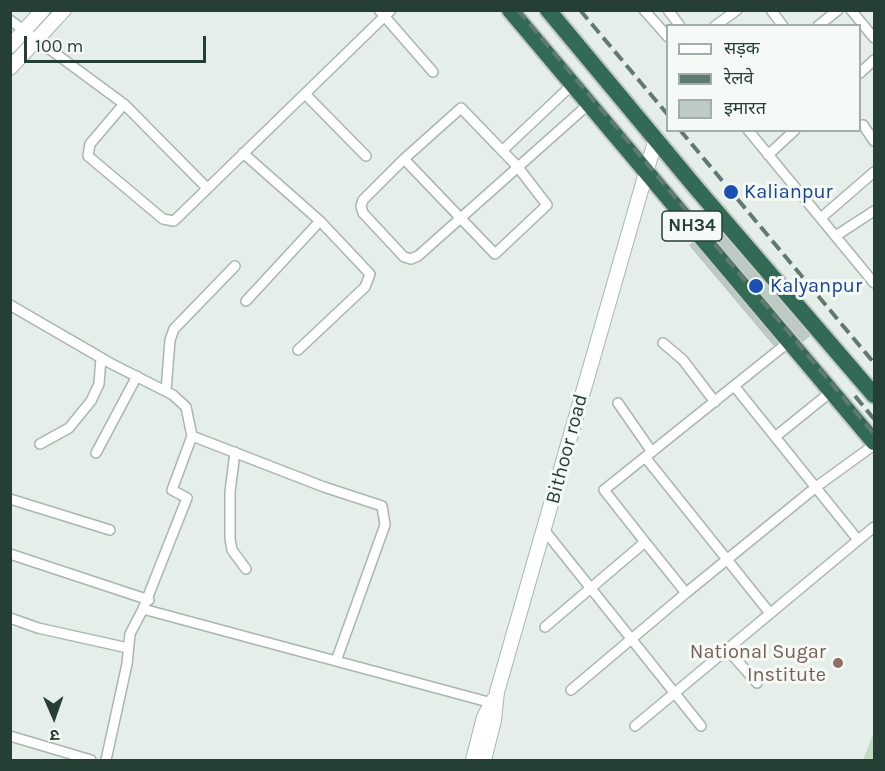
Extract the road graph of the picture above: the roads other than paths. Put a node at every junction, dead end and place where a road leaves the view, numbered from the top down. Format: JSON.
{"nodes":[{"id":1,"x":43,"y":10,"type":"edge"},
{"id":2,"x":64,"y":10,"type":"edge"},
{"id":3,"x":510,"y":10,"type":"edge"},
{"id":4,"x":548,"y":10,"type":"edge"},
{"id":5,"x":644,"y":10,"type":"edge"},
{"id":6,"x":668,"y":10,"type":"edge"},
{"id":7,"x":736,"y":10,"type":"edge"},
{"id":8,"x":771,"y":10,"type":"edge"},
{"id":9,"x":838,"y":10,"type":"edge"},
{"id":10,"x":851,"y":10,"type":"edge"},
{"id":11,"x":385,"y":13,"type":"edge"},
{"id":12,"x":10,"y":20,"type":"edge"},
{"id":13,"x":678,"y":24,"type":"edge"},
{"id":14,"x":718,"y":24,"type":"edge"},
{"id":15,"x":782,"y":24,"type":"edge"},
{"id":16,"x":820,"y":24,"type":"edge"},
{"id":17,"x":26,"y":30,"type":"junction"},
{"id":18,"x":666,"y":35,"type":"edge"},
{"id":19,"x":874,"y":38,"type":"edge"},
{"id":20,"x":38,"y":39,"type":"junction"},
{"id":21,"x":10,"y":46,"type":"edge"},
{"id":22,"x":874,"y":60,"type":"edge"},
{"id":23,"x":10,"y":68,"type":"edge"},
{"id":24,"x":433,"y":72,"type":"dead end"},
{"id":25,"x":861,"y":73,"type":"edge"},
{"id":26,"x":574,"y":83,"type":"junction"},
{"id":27,"x":305,"y":94,"type":"junction"},
{"id":28,"x":590,"y":103,"type":"junction"},
{"id":29,"x":124,"y":104,"type":"junction"},
{"id":30,"x":863,"y":125,"type":"dead end"},
{"id":31,"x":750,"y":132,"type":"edge"},
{"id":32,"x":793,"y":132,"type":"edge"},
{"id":33,"x":656,"y":138,"type":"junction"},
{"id":34,"x":874,"y":141,"type":"edge"},
{"id":35,"x":502,"y":151,"type":"junction"},
{"id":36,"x":243,"y":153,"type":"junction"},
{"id":37,"x":768,"y":154,"type":"junction"},
{"id":38,"x":366,"y":156,"type":"dead end"},
{"id":39,"x":404,"y":159,"type":"junction"},
{"id":40,"x":517,"y":166,"type":"junction"},
{"id":41,"x":646,"y":171,"type":"junction"},
{"id":42,"x":874,"y":172,"type":"edge"},
{"id":43,"x":207,"y":188,"type":"junction"},
{"id":44,"x":874,"y":211,"type":"edge"},
{"id":45,"x":822,"y":217,"type":"junction"},
{"id":46,"x":460,"y":218,"type":"junction"},
{"id":47,"x":320,"y":221,"type":"junction"},
{"id":48,"x":837,"y":235,"type":"junction"},
{"id":49,"x":235,"y":266,"type":"dead end"},
{"id":50,"x":874,"y":280,"type":"edge"},
{"id":51,"x":246,"y":301,"type":"dead end"},
{"id":52,"x":10,"y":305,"type":"edge"},
{"id":53,"x":790,"y":341,"type":"junction"},
{"id":54,"x":663,"y":343,"type":"dead end"},
{"id":55,"x":298,"y":350,"type":"dead end"},
{"id":56,"x":101,"y":358,"type":"junction"},
{"id":57,"x":137,"y":376,"type":"junction"},
{"id":58,"x":735,"y":387,"type":"junction"},
{"id":59,"x":166,"y":391,"type":"junction"},
{"id":60,"x":832,"y":392,"type":"junction"},
{"id":61,"x":874,"y":395,"type":"edge"},
{"id":62,"x":715,"y":402,"type":"junction"},
{"id":63,"x":618,"y":403,"type":"dead end"},
{"id":64,"x":192,"y":436,"type":"junction"},
{"id":65,"x":775,"y":437,"type":"junction"},
{"id":66,"x":40,"y":444,"type":"dead end"},
{"id":67,"x":874,"y":444,"type":"edge"},
{"id":68,"x":96,"y":453,"type":"dead end"},
{"id":69,"x":235,"y":453,"type":"junction"},
{"id":70,"x":649,"y":454,"type":"junction"},
{"id":71,"x":816,"y":487,"type":"junction"},
{"id":72,"x":10,"y":499,"type":"edge"},
{"id":73,"x":874,"y":527,"type":"edge"},
{"id":74,"x":110,"y":530,"type":"dead end"},
{"id":75,"x":545,"y":531,"type":"junction"},
{"id":76,"x":858,"y":540,"type":"junction"},
{"id":77,"x":645,"y":542,"type":"junction"},
{"id":78,"x":10,"y":554,"type":"edge"},
{"id":79,"x":725,"y":560,"type":"junction"},
{"id":80,"x":246,"y":569,"type":"dead end"},
{"id":81,"x":591,"y":587,"type":"junction"},
{"id":82,"x":687,"y":593,"type":"junction"},
{"id":83,"x":149,"y":600,"type":"junction"},
{"id":84,"x":143,"y":609,"type":"junction"},
{"id":85,"x":769,"y":612,"type":"junction"},
{"id":86,"x":10,"y":618,"type":"edge"},
{"id":87,"x":545,"y":627,"type":"dead end"},
{"id":88,"x":632,"y":640,"type":"junction"},
{"id":89,"x":128,"y":648,"type":"junction"},
{"id":90,"x":726,"y":648,"type":"junction"},
{"id":91,"x":336,"y":661,"type":"junction"},
{"id":92,"x":757,"y":684,"type":"dead end"},
{"id":93,"x":571,"y":690,"type":"dead end"},
{"id":94,"x":674,"y":693,"type":"junction"},
{"id":95,"x":494,"y":698,"type":"junction"},
{"id":96,"x":635,"y":726,"type":"dead end"},
{"id":97,"x":701,"y":726,"type":"dead end"},
{"id":98,"x":10,"y":736,"type":"edge"},
{"id":99,"x":91,"y":760,"type":"edge"},
{"id":100,"x":106,"y":760,"type":"edge"},
{"id":101,"x":473,"y":760,"type":"edge"},
{"id":102,"x":484,"y":760,"type":"edge"}],
"edges":[{"from":1,"to":17,"type":"street"},
{"from":2,"to":20,"type":"street"},
{"from":3,"to":26,"type":"highway","number":"NH34"},
{"from":4,"to":33,"type":"highway","number":"NH34"},
{"from":5,"to":18,"type":"street"},
{"from":6,"to":13,"type":"street"},
{"from":7,"to":14,"type":"street"},
{"from":8,"to":15,"type":"street"},
{"from":9,"to":16,"type":"street"},
{"from":10,"to":19,"type":"street"},
{"from":11,"to":24,"type":"street"},
{"from":11,"to":27,"type":"street"},
{"from":12,"to":17,"type":"street"},
{"from":17,"to":20,"type":"street"},
{"from":17,"to":21,"type":"street"},
{"from":20,"to":23,"type":"street"},
{"from":20,"to":29,"type":"street"},
{"from":22,"to":25,"type":"street"},
{"from":26,"to":28,"type":"highway","number":"NH34"},
{"from":26,"to":35,"type":"street"},
{"from":27,"to":36,"type":"street"},
{"from":27,"to":38,"type":"street"},
{"from":28,"to":40,"type":"street"},
{"from":28,"to":41,"type":"highway","number":"NH34"},
{"from":29,"to":43,"type":"street"},
{"from":29,"to":43,"type":"street"},
{"from":30,"to":34,"type":"street"},
{"from":31,"to":37,"type":"street"},
{"from":32,"to":37,"type":"street"},
{"from":33,"to":41,"type":"street","name":"Bithoor road"},
{"from":33,"to":61,"type":"highway","number":"NH34"},
{"from":35,"to":39,"type":"street"},
{"from":35,"to":40,"type":"street"},
{"from":36,"to":43,"type":"street"},
{"from":36,"to":47,"type":"street"},
{"from":37,"to":45,"type":"street"},
{"from":39,"to":46,"type":"street"},
{"from":39,"to":46,"type":"street"},
{"from":40,"to":46,"type":"street"},
{"from":40,"to":46,"type":"street"},
{"from":41,"to":53,"type":"highway","number":"NH34"},
{"from":41,"to":75,"type":"street","name":"Bithoor road"},
{"from":42,"to":45,"type":"street"},
{"from":44,"to":48,"type":"street"},
{"from":45,"to":48,"type":"street"},
{"from":47,"to":51,"type":"street"},
{"from":47,"to":55,"type":"street"},
{"from":48,"to":50,"type":"street"},
{"from":49,"to":59,"type":"street"},
{"from":52,"to":56,"type":"street"},
{"from":53,"to":58,"type":"street"},
{"from":53,"to":60,"type":"highway","number":"NH34"},
{"from":54,"to":62,"type":"street"},
{"from":56,"to":57,"type":"street"},
{"from":56,"to":66,"type":"street"},
{"from":57,"to":59,"type":"street"},
{"from":57,"to":68,"type":"street"},
{"from":58,"to":62,"type":"street"},
{"from":58,"to":65,"type":"street"},
{"from":59,"to":64,"type":"street"},
{"from":60,"to":65,"type":"street"},
{"from":60,"to":67,"type":"highway","number":"NH34"},
{"from":62,"to":70,"type":"street"},
{"from":63,"to":70,"type":"street"},
{"from":64,"to":69,"type":"street"},
{"from":64,"to":83,"type":"street"},
{"from":65,"to":71,"type":"street"},
{"from":67,"to":71,"type":"street"},
{"from":69,"to":80,"type":"street"},
{"from":69,"to":91,"type":"street"},
{"from":70,"to":77,"type":"street"},
{"from":70,"to":79,"type":"street"},
{"from":71,"to":76,"type":"street"},
{"from":71,"to":79,"type":"street"},
{"from":72,"to":74,"type":"street"},
{"from":73,"to":76,"type":"street"},
{"from":75,"to":81,"type":"street"},
{"from":75,"to":95,"type":"street","name":"Bithoor road"},
{"from":76,"to":85,"type":"street"},
{"from":77,"to":81,"type":"street"},
{"from":77,"to":82,"type":"street"},
{"from":78,"to":83,"type":"street"},
{"from":79,"to":82,"type":"street"},
{"from":79,"to":85,"type":"street"},
{"from":81,"to":87,"type":"street"},
{"from":81,"to":88,"type":"street"},
{"from":82,"to":88,"type":"street"},
{"from":83,"to":84,"type":"street"},
{"from":84,"to":89,"type":"street"},
{"from":84,"to":91,"type":"street"},
{"from":85,"to":90,"type":"street"},
{"from":86,"to":89,"type":"street"},
{"from":88,"to":93,"type":"street"},
{"from":88,"to":94,"type":"street"},
{"from":89,"to":100,"type":"street"},
{"from":90,"to":92,"type":"street"},
{"from":90,"to":94,"type":"street"},
{"from":91,"to":95,"type":"street"},
{"from":94,"to":96,"type":"street"},
{"from":94,"to":97,"type":"street"},
{"from":95,"to":101,"type":"street"},
{"from":95,"to":102,"type":"street","name":"Bithoor road"},
{"from":98,"to":99,"type":"street"}]}
